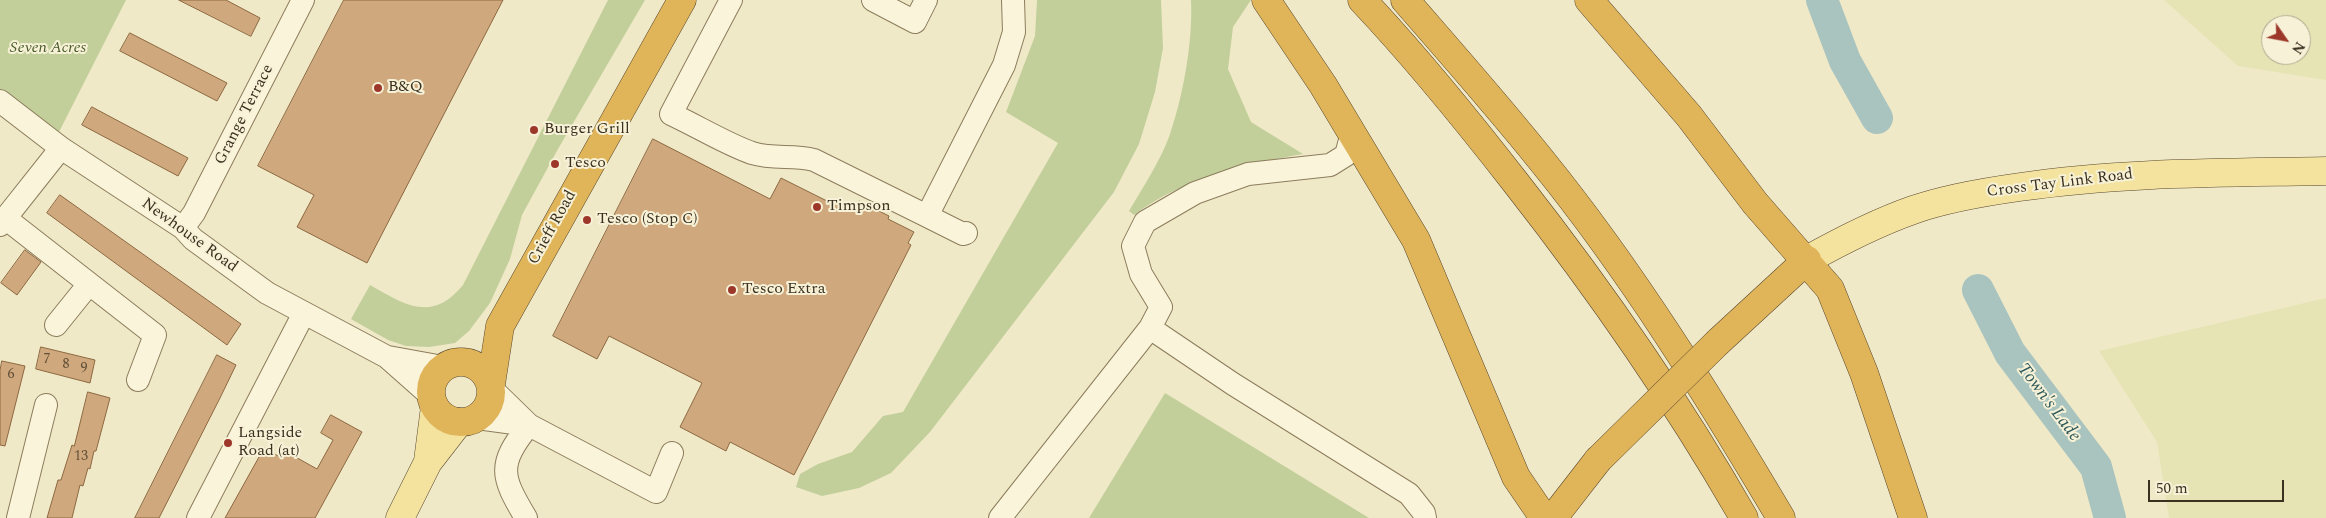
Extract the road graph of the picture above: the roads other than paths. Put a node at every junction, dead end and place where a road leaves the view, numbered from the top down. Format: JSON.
{"nodes":[{"id":1,"x":303,"y":0,"type":"edge"},
{"id":2,"x":682,"y":0,"type":"edge"},
{"id":3,"x":731,"y":0,"type":"edge"},
{"id":4,"x":873,"y":0,"type":"edge"},
{"id":5,"x":926,"y":0,"type":"edge"},
{"id":6,"x":1013,"y":0,"type":"edge"},
{"id":7,"x":1266,"y":0,"type":"edge"},
{"id":8,"x":1362,"y":0,"type":"edge"},
{"id":9,"x":1405,"y":0,"type":"edge"},
{"id":10,"x":1589,"y":0,"type":"edge"},
{"id":11,"x":0,"y":101,"type":"edge"},
{"id":12,"x":1352,"y":133,"type":"junction"},
{"id":13,"x":61,"y":148,"type":"junction"},
{"id":14,"x":2326,"y":171,"type":"edge"},
{"id":15,"x":927,"y":216,"type":"junction"},
{"id":16,"x":2,"y":222,"type":"edge"},
{"id":17,"x":183,"y":228,"type":"junction"},
{"id":18,"x":966,"y":233,"type":"dead end"},
{"id":19,"x":1807,"y":260,"type":"junction"},
{"id":20,"x":89,"y":284,"type":"junction"},
{"id":21,"x":304,"y":313,"type":"junction"},
{"id":22,"x":56,"y":325,"type":"dead end"},
{"id":23,"x":500,"y":326,"type":"junction"},
{"id":24,"x":1150,"y":328,"type":"junction"},
{"id":25,"x":387,"y":357,"type":"junction"},
{"id":26,"x":451,"y":364,"type":"junction"},
{"id":27,"x":138,"y":380,"type":"dead end"},
{"id":28,"x":491,"y":386,"type":"junction"},
{"id":29,"x":433,"y":402,"type":"junction"},
{"id":30,"x":46,"y":405,"type":"dead end"},
{"id":31,"x":468,"y":420,"type":"junction"},
{"id":32,"x":529,"y":425,"type":"junction"},
{"id":33,"x":672,"y":453,"type":"dead end"},
{"id":34,"x":428,"y":462,"type":"junction"},
{"id":35,"x":18,"y":518,"type":"edge"},
{"id":36,"x":198,"y":518,"type":"edge"},
{"id":37,"x":400,"y":518,"type":"edge"},
{"id":38,"x":526,"y":518,"type":"edge"},
{"id":39,"x":1000,"y":518,"type":"edge"},
{"id":40,"x":1425,"y":518,"type":"edge"},
{"id":41,"x":1544,"y":518,"type":"edge"},
{"id":42,"x":1553,"y":518,"type":"edge"},
{"id":43,"x":1744,"y":518,"type":"edge"},
{"id":44,"x":1781,"y":518,"type":"edge"},
{"id":45,"x":1913,"y":518,"type":"edge"}],
"edges":[{"from":1,"to":17,"type":"street","name":"Grange Terrace"},
{"from":2,"to":23,"type":"highway","name":"Crieff Road"},
{"from":3,"to":15,"type":"street"},
{"from":4,"to":5,"type":"street"},
{"from":6,"to":15,"type":"street"},
{"from":7,"to":12,"type":"highway"},
{"from":8,"to":43,"type":"highway"},
{"from":9,"to":44,"type":"highway"},
{"from":10,"to":19,"type":"highway"},
{"from":11,"to":13,"type":"street","name":"Newhouse Road"},
{"from":12,"to":24,"type":"street"},
{"from":12,"to":41,"type":"highway"},
{"from":13,"to":16,"type":"street"},
{"from":13,"to":17,"type":"street","name":"Newhouse Road"},
{"from":14,"to":19,"type":"main road","name":"Cross Tay Link Road"},
{"from":15,"to":18,"type":"street"},
{"from":16,"to":20,"type":"street"},
{"from":17,"to":21,"type":"street","name":"Newhouse Road"},
{"from":19,"to":42,"type":"highway","bridge":true},
{"from":19,"to":45,"type":"highway"},
{"from":20,"to":22,"type":"street"},
{"from":20,"to":27,"type":"street"},
{"from":21,"to":25,"type":"street","name":"Newhouse Road"},
{"from":21,"to":36,"type":"street"},
{"from":23,"to":26,"type":"highway","name":"Crieff Road"},
{"from":23,"to":28,"type":"highway","name":"Crieff Road"},
{"from":24,"to":39,"type":"street"},
{"from":24,"to":40,"type":"street"},
{"from":25,"to":26,"type":"street","name":"Newhouse Road"},
{"from":25,"to":29,"type":"street","name":"Newhouse Road"},
{"from":26,"to":28,"type":"highway"},
{"from":26,"to":29,"type":"highway"},
{"from":28,"to":31,"type":"highway"},
{"from":28,"to":32,"type":"street"},
{"from":29,"to":31,"type":"highway"},
{"from":29,"to":34,"type":"main road"},
{"from":30,"to":35,"type":"street"},
{"from":31,"to":32,"type":"street"},
{"from":31,"to":34,"type":"main road"},
{"from":32,"to":33,"type":"street"},
{"from":32,"to":38,"type":"street"},
{"from":34,"to":37,"type":"main road"}]}
